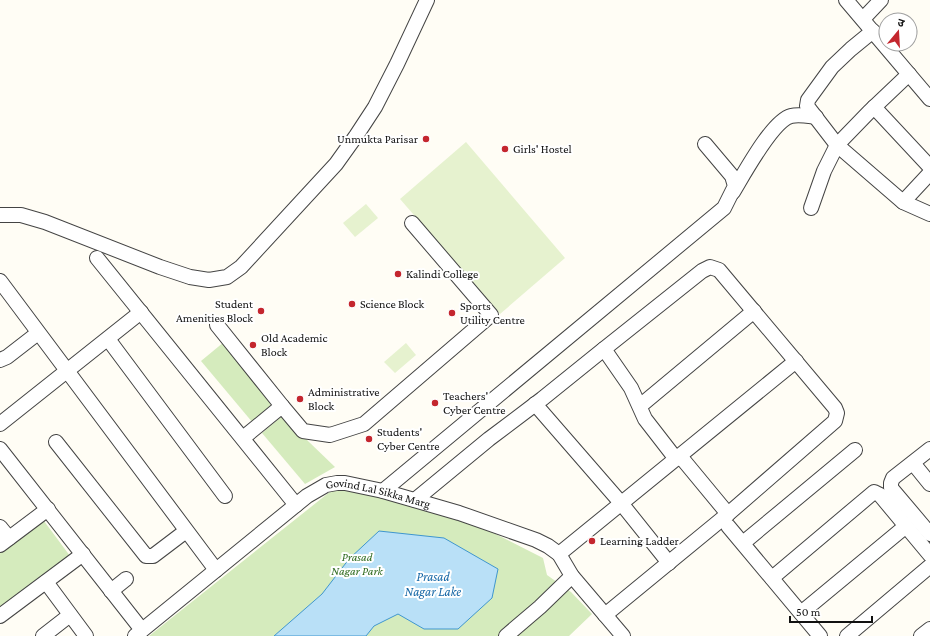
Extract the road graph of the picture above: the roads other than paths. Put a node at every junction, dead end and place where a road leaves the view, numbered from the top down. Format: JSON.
{"nodes":[{"id":1,"x":427,"y":0,"type":"edge"},
{"id":2,"x":846,"y":0,"type":"edge"},
{"id":3,"x":881,"y":0,"type":"edge"},
{"id":4,"x":862,"y":19,"type":"junction"},
{"id":5,"x":873,"y":31,"type":"junction"},
{"id":6,"x":909,"y":74,"type":"junction"},
{"id":7,"x":930,"y":99,"type":"edge"},
{"id":8,"x":874,"y":107,"type":"junction"},
{"id":9,"x":816,"y":118,"type":"junction"},
{"id":10,"x":705,"y":144,"type":"dead end"},
{"id":11,"x":837,"y":145,"type":"junction"},
{"id":12,"x":930,"y":167,"type":"edge"},
{"id":13,"x":930,"y":173,"type":"edge"},
{"id":14,"x":731,"y":195,"type":"junction"},
{"id":15,"x":903,"y":202,"type":"junction"},
{"id":16,"x":811,"y":208,"type":"dead end"},
{"id":17,"x":930,"y":214,"type":"edge"},
{"id":18,"x":0,"y":215,"type":"edge"},
{"id":19,"x":412,"y":223,"type":"dead end"},
{"id":20,"x":97,"y":258,"type":"dead end"},
{"id":21,"x":0,"y":281,"type":"edge"},
{"id":22,"x":141,"y":312,"type":"junction"},
{"id":23,"x":754,"y":312,"type":"junction"},
{"id":24,"x":217,"y":325,"type":"dead end"},
{"id":25,"x":38,"y":333,"type":"junction"},
{"id":26,"x":108,"y":339,"type":"junction"},
{"id":27,"x":604,"y":349,"type":"junction"},
{"id":28,"x":0,"y":360,"type":"edge"},
{"id":29,"x":796,"y":361,"type":"junction"},
{"id":30,"x":67,"y":371,"type":"junction"},
{"id":31,"x":535,"y":404,"type":"junction"},
{"id":32,"x":282,"y":406,"type":"junction"},
{"id":33,"x":640,"y":406,"type":"junction"},
{"id":34,"x":0,"y":424,"type":"edge"},
{"id":35,"x":243,"y":438,"type":"junction"},
{"id":36,"x":56,"y":442,"type":"dead end"},
{"id":37,"x":0,"y":449,"type":"edge"},
{"id":38,"x":930,"y":449,"type":"edge"},
{"id":39,"x":855,"y":450,"type":"dead end"},
{"id":40,"x":678,"y":457,"type":"junction"},
{"id":41,"x":913,"y":463,"type":"junction"},
{"id":42,"x":930,"y":484,"type":"edge"},
{"id":43,"x":383,"y":491,"type":"junction"},
{"id":44,"x":225,"y":496,"type":"dead end"},
{"id":45,"x":415,"y":500,"type":"junction"},
{"id":46,"x":621,"y":504,"type":"junction"},
{"id":47,"x":296,"y":505,"type":"junction"},
{"id":48,"x":48,"y":509,"type":"junction"},
{"id":49,"x":728,"y":520,"type":"junction"},
{"id":50,"x":906,"y":526,"type":"junction"},
{"id":51,"x":0,"y":527,"type":"edge"},
{"id":52,"x":186,"y":531,"type":"junction"},
{"id":53,"x":930,"y":534,"type":"edge"},
{"id":54,"x":4,"y":542,"type":"edge"},
{"id":55,"x":742,"y":543,"type":"junction"},
{"id":56,"x":83,"y":554,"type":"junction"},
{"id":57,"x":559,"y":554,"type":"junction"},
{"id":58,"x":930,"y":555,"type":"edge"},
{"id":59,"x":669,"y":563,"type":"junction"},
{"id":60,"x":930,"y":566,"type":"edge"},
{"id":61,"x":216,"y":570,"type":"junction"},
{"id":62,"x":572,"y":576,"type":"junction"},
{"id":63,"x":772,"y":578,"type":"junction"},
{"id":64,"x":126,"y":579,"type":"dead end"},
{"id":65,"x":46,"y":582,"type":"junction"},
{"id":66,"x":111,"y":591,"type":"junction"},
{"id":67,"x":801,"y":613,"type":"junction"},
{"id":68,"x":70,"y":615,"type":"junction"},
{"id":69,"x":605,"y":615,"type":"junction"},
{"id":70,"x":0,"y":616,"type":"edge"},
{"id":71,"x":930,"y":629,"type":"edge"},
{"id":72,"x":138,"y":633,"type":"edge"},
{"id":73,"x":43,"y":636,"type":"edge"},
{"id":74,"x":86,"y":636,"type":"edge"},
{"id":75,"x":506,"y":636,"type":"edge"},
{"id":76,"x":623,"y":636,"type":"edge"},
{"id":77,"x":820,"y":636,"type":"edge"},
{"id":78,"x":847,"y":636,"type":"edge"},
{"id":79,"x":921,"y":636,"type":"edge"}],
"edges":[{"from":1,"to":18,"type":"street"},
{"from":2,"to":4,"type":"street"},
{"from":3,"to":4,"type":"street"},
{"from":4,"to":5,"type":"street"},
{"from":5,"to":6,"type":"street"},
{"from":5,"to":9,"type":"street"},
{"from":6,"to":7,"type":"street"},
{"from":6,"to":8,"type":"street"},
{"from":8,"to":11,"type":"street"},
{"from":8,"to":12,"type":"street"},
{"from":9,"to":11,"type":"street"},
{"from":9,"to":14,"type":"street"},
{"from":10,"to":14,"type":"street"},
{"from":11,"to":15,"type":"street"},
{"from":11,"to":16,"type":"street"},
{"from":13,"to":15,"type":"street"},
{"from":14,"to":43,"type":"street"},
{"from":15,"to":17,"type":"street"},
{"from":19,"to":32,"type":"street"},
{"from":20,"to":22,"type":"street"},
{"from":21,"to":25,"type":"street"},
{"from":22,"to":26,"type":"street"},
{"from":22,"to":35,"type":"street"},
{"from":23,"to":27,"type":"street"},
{"from":23,"to":29,"type":"street"},
{"from":23,"to":33,"type":"street"},
{"from":24,"to":32,"type":"street"},
{"from":25,"to":28,"type":"street"},
{"from":25,"to":30,"type":"street"},
{"from":26,"to":30,"type":"street"},
{"from":26,"to":44,"type":"street"},
{"from":27,"to":31,"type":"street"},
{"from":27,"to":33,"type":"street"},
{"from":29,"to":40,"type":"street"},
{"from":29,"to":49,"type":"street"},
{"from":30,"to":34,"type":"street"},
{"from":30,"to":52,"type":"street"},
{"from":31,"to":45,"type":"street"},
{"from":31,"to":46,"type":"street"},
{"from":32,"to":35,"type":"street"},
{"from":33,"to":40,"type":"street"},
{"from":35,"to":47,"type":"street"},
{"from":36,"to":52,"type":"street"},
{"from":37,"to":48,"type":"street"},
{"from":38,"to":41,"type":"street"},
{"from":39,"to":55,"type":"street"},
{"from":40,"to":46,"type":"street"},
{"from":40,"to":49,"type":"street"},
{"from":41,"to":42,"type":"street"},
{"from":41,"to":53,"type":"street"},
{"from":43,"to":45,"type":"street","name":"Govind Lal Sikka Marg"},
{"from":43,"to":47,"type":"street","name":"Govind Lal Sikka Marg"},
{"from":45,"to":57,"type":"street","name":"Govind Lal Sikka Marg"},
{"from":46,"to":57,"type":"street"},
{"from":46,"to":59,"type":"street"},
{"from":47,"to":61,"type":"street","name":"Govind Lal Sikka Marg"},
{"from":48,"to":54,"type":"street"},
{"from":48,"to":56,"type":"street"},
{"from":49,"to":55,"type":"street"},
{"from":49,"to":59,"type":"street"},
{"from":50,"to":58,"type":"street"},
{"from":50,"to":63,"type":"street"},
{"from":50,"to":67,"type":"street"},
{"from":51,"to":54,"type":"street"},
{"from":52,"to":61,"type":"street"},
{"from":55,"to":63,"type":"street"},
{"from":56,"to":65,"type":"street"},
{"from":56,"to":66,"type":"street"},
{"from":57,"to":62,"type":"street","name":"Govind Lal Sikka Marg"},
{"from":59,"to":69,"type":"street"},
{"from":60,"to":78,"type":"street"},
{"from":61,"to":72,"type":"street","name":"Govind Lal Sikka Marg"},
{"from":62,"to":69,"type":"street","name":"Govind Lal Sikka Marg"},
{"from":62,"to":75,"type":"street"},
{"from":63,"to":67,"type":"street"},
{"from":64,"to":66,"type":"street"},
{"from":65,"to":68,"type":"street"},
{"from":65,"to":70,"type":"street"},
{"from":66,"to":72,"type":"street"},
{"from":67,"to":77,"type":"street"},
{"from":68,"to":73,"type":"street"},
{"from":68,"to":74,"type":"street"},
{"from":69,"to":76,"type":"street","name":"Govind Lal Sikka Marg"},
{"from":71,"to":79,"type":"street"}]}
